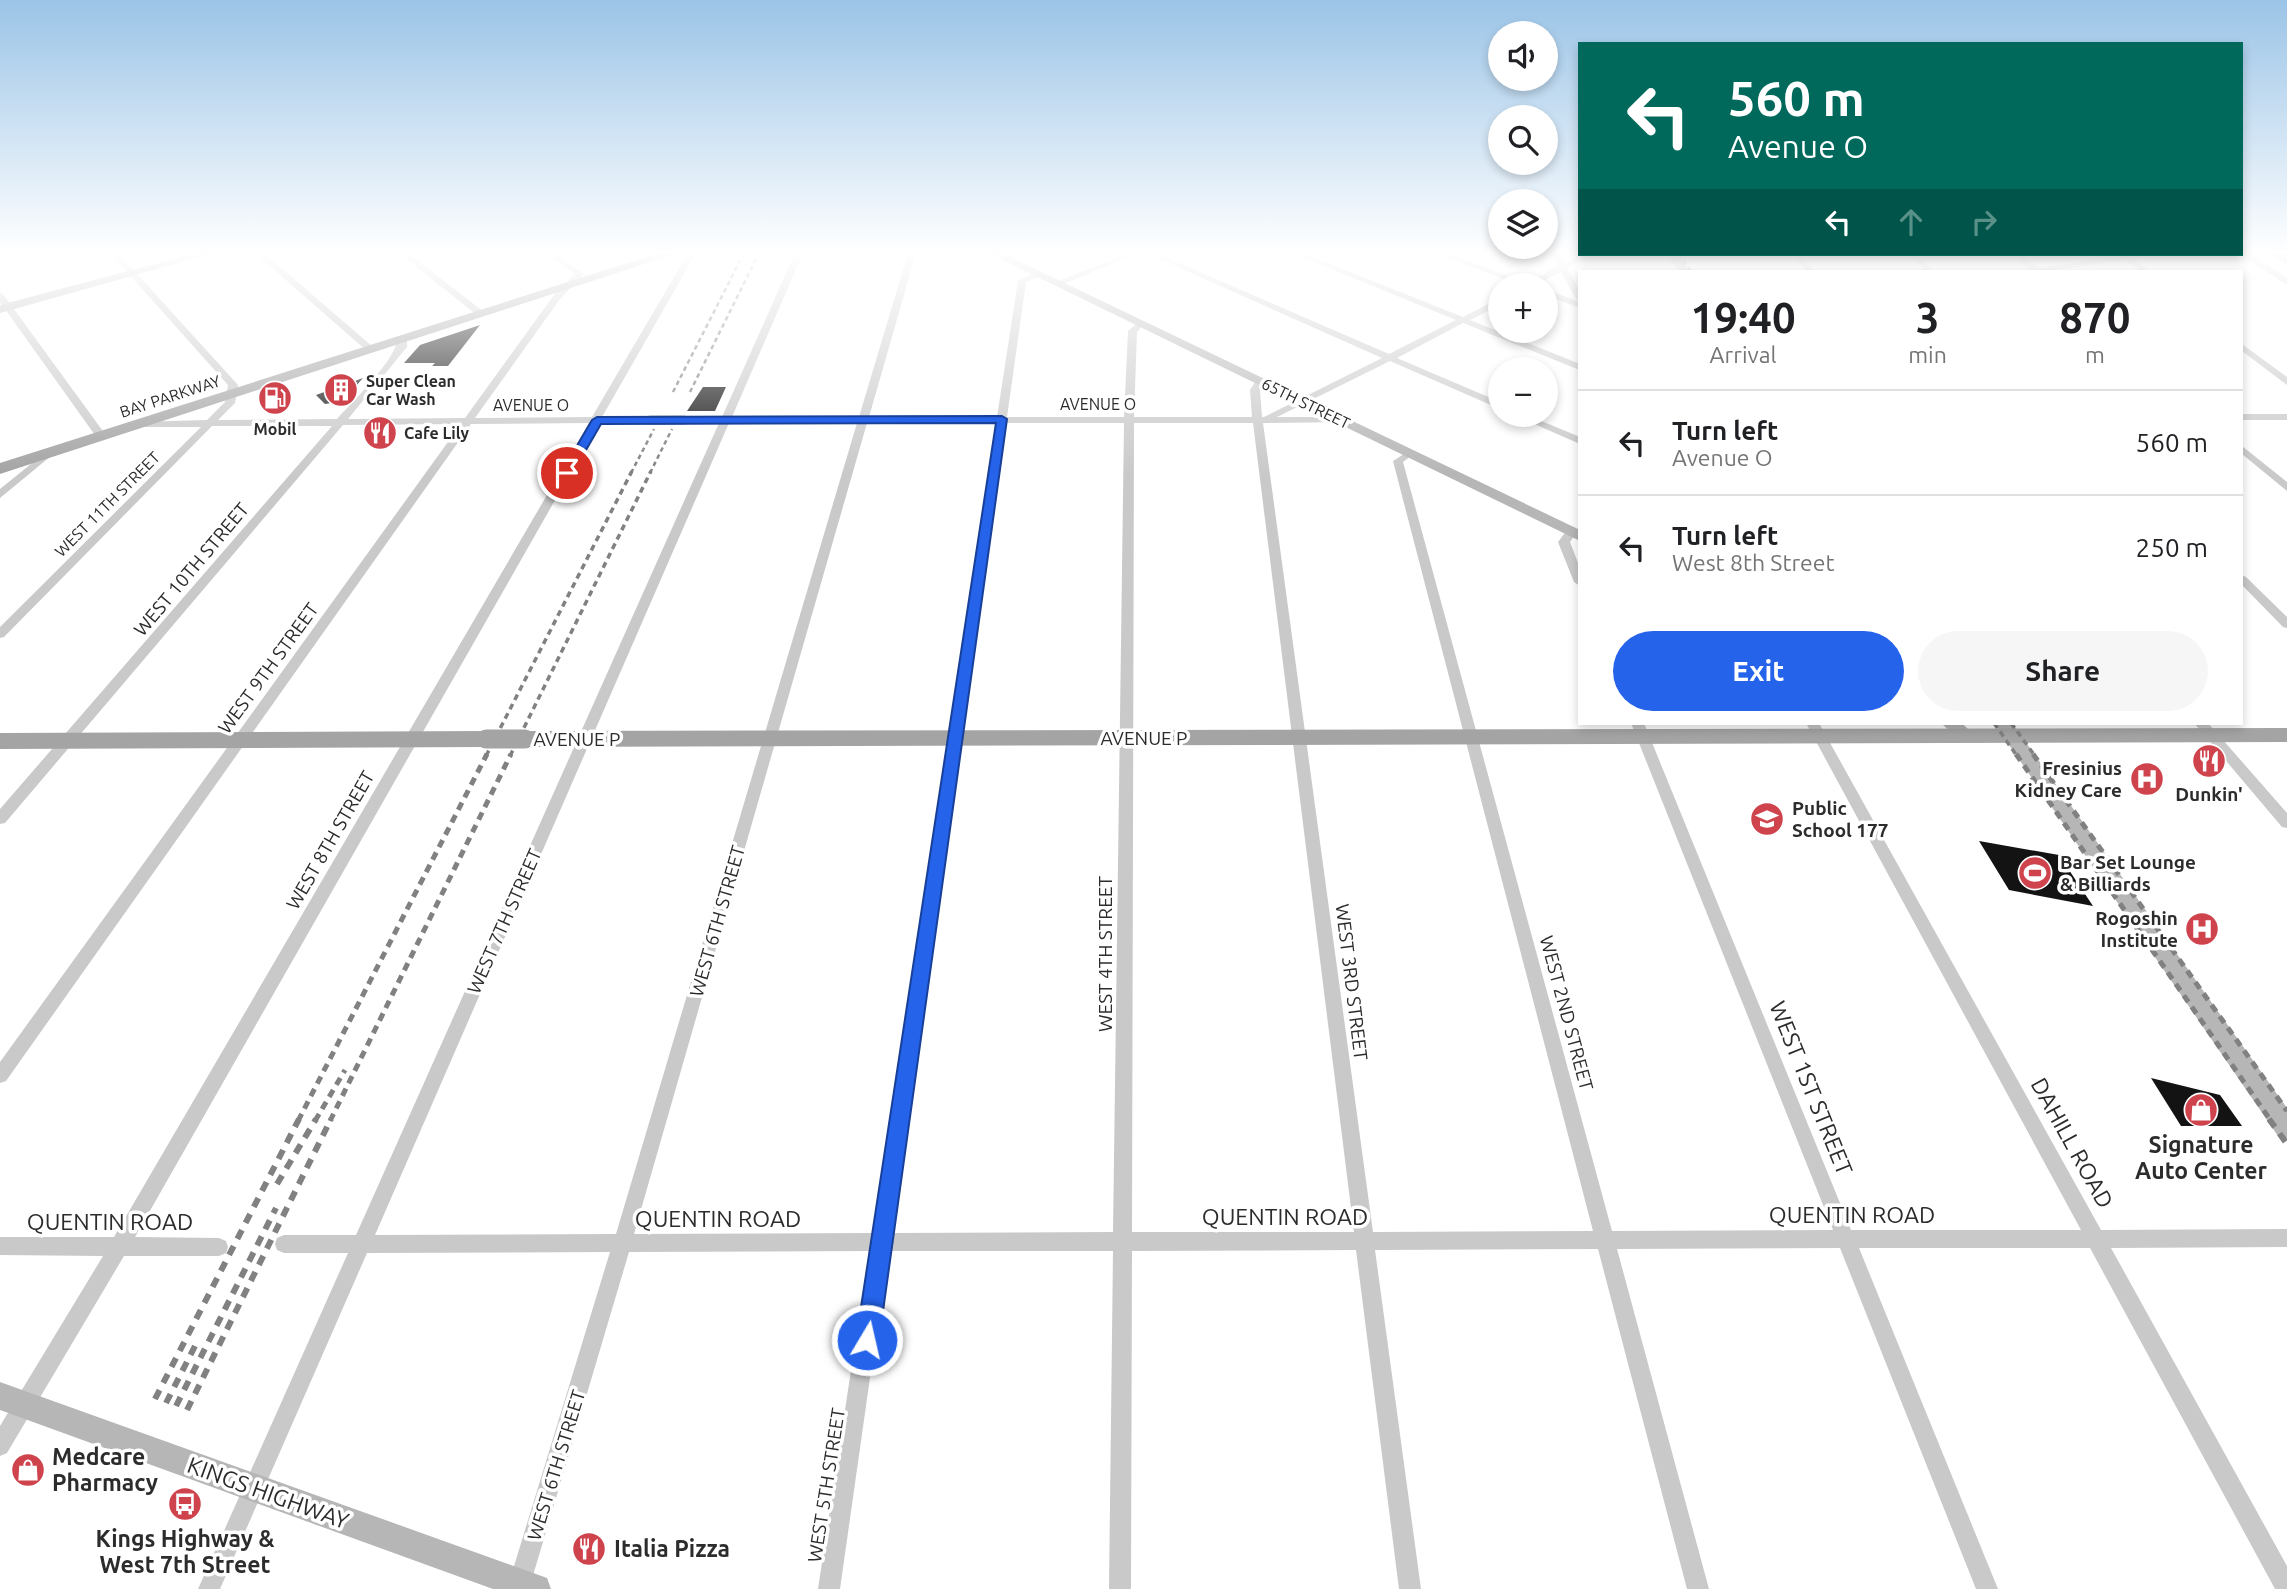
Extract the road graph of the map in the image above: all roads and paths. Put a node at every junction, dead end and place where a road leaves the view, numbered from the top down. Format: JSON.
{"nodes":[{"id":1,"x":20,"y":327,"type":"edge"},
{"id":2,"x":181,"y":327,"type":"edge"},
{"id":3,"x":345,"y":327,"type":"edge"},
{"id":4,"x":439,"y":327,"type":"edge"},
{"id":5,"x":536,"y":327,"type":"edge"},
{"id":6,"x":650,"y":327,"type":"edge"},
{"id":7,"x":767,"y":327,"type":"edge"},
{"id":8,"x":890,"y":327,"type":"edge"},
{"id":9,"x":1015,"y":327,"type":"edge"},
{"id":10,"x":1137,"y":327,"type":"edge"},
{"id":11,"x":1149,"y":327,"type":"edge"},
{"id":12,"x":1319,"y":327,"type":"edge"},
{"id":13,"x":1448,"y":327,"type":"edge"},
{"id":14,"x":1480,"y":327,"type":"edge"},
{"id":15,"x":402,"y":339,"type":"junction"},
{"id":16,"x":2243,"y":348,"type":"edge"},
{"id":17,"x":370,"y":349,"type":"junction"},
{"id":18,"x":1390,"y":358,"type":"junction"},
{"id":19,"x":1578,"y":366,"type":"edge"},
{"id":20,"x":1259,"y":381,"type":"junction"},
{"id":21,"x":2287,"y":382,"type":"edge"},
{"id":22,"x":232,"y":394,"type":"junction"},
{"id":23,"x":1488,"y":401,"type":"edge"},
{"id":24,"x":1304,"y":402,"type":"junction"},
{"id":25,"x":2243,"y":417,"type":"edge"},
{"id":26,"x":2287,"y":417,"type":"edge"},
{"id":27,"x":863,"y":419,"type":"junction"},
{"id":28,"x":1002,"y":419,"type":"junction"},
{"id":29,"x":1129,"y":419,"type":"junction"},
{"id":30,"x":1258,"y":419,"type":"junction"},
{"id":31,"x":597,"y":420,"type":"junction"},
{"id":32,"x":726,"y":420,"type":"junction"},
{"id":33,"x":1341,"y":420,"type":"junction"},
{"id":34,"x":340,"y":421,"type":"junction"},
{"id":35,"x":469,"y":421,"type":"junction"},
{"id":36,"x":212,"y":422,"type":"junction"},
{"id":37,"x":140,"y":424,"type":"junction"},
{"id":38,"x":1546,"y":427,"type":"edge"},
{"id":39,"x":101,"y":436,"type":"junction"},
{"id":40,"x":1578,"y":441,"type":"edge"},
{"id":41,"x":2243,"y":450,"type":"edge"},
{"id":42,"x":1410,"y":453,"type":"junction"},
{"id":43,"x":47,"y":454,"type":"junction"},
{"id":44,"x":0,"y":469,"type":"edge"},
{"id":45,"x":2287,"y":488,"type":"edge"},
{"id":46,"x":0,"y":495,"type":"edge"},
{"id":47,"x":1576,"y":534,"type":"edge"},
{"id":48,"x":1578,"y":577,"type":"edge"},
{"id":49,"x":2243,"y":580,"type":"edge"},
{"id":50,"x":2287,"y":624,"type":"edge"},
{"id":51,"x":0,"y":634,"type":"edge"},
{"id":52,"x":1817,"y":729,"type":"edge"},
{"id":53,"x":1958,"y":729,"type":"edge"},
{"id":54,"x":2007,"y":729,"type":"edge"},
{"id":55,"x":2206,"y":729,"type":"edge"},
{"id":56,"x":1640,"y":730,"type":"edge"},
{"id":57,"x":2287,"y":735,"type":"edge"},
{"id":58,"x":1471,"y":737,"type":"junction"},
{"id":59,"x":956,"y":738,"type":"junction"},
{"id":60,"x":1127,"y":738,"type":"junction"},
{"id":61,"x":1299,"y":738,"type":"junction"},
{"id":62,"x":584,"y":739,"type":"junction"},
{"id":63,"x":770,"y":739,"type":"junction"},
{"id":64,"x":240,"y":740,"type":"junction"},
{"id":65,"x":412,"y":740,"type":"junction"},
{"id":66,"x":0,"y":741,"type":"edge"},
{"id":67,"x":67,"y":741,"type":"junction"},
{"id":68,"x":0,"y":819,"type":"edge"},
{"id":69,"x":2287,"y":822,"type":"edge"},
{"id":70,"x":0,"y":1076,"type":"edge"},
{"id":71,"x":2287,"y":1128,"type":"edge"},
{"id":72,"x":2287,"y":1238,"type":"edge"},
{"id":73,"x":1846,"y":1239,"type":"junction"},
{"id":74,"x":2097,"y":1239,"type":"junction"},
{"id":75,"x":1606,"y":1240,"type":"junction"},
{"id":76,"x":1365,"y":1241,"type":"junction"},
{"id":77,"x":1124,"y":1242,"type":"junction"},
{"id":78,"x":882,"y":1243,"type":"junction"},
{"id":79,"x":284,"y":1244,"type":"dead end"},
{"id":80,"x":362,"y":1244,"type":"junction"},
{"id":81,"x":622,"y":1244,"type":"junction"},
{"id":82,"x":0,"y":1246,"type":"edge"},
{"id":83,"x":119,"y":1247,"type":"junction"},
{"id":84,"x":219,"y":1247,"type":"dead end"},
{"id":85,"x":12,"y":1400,"type":"edge"},
{"id":86,"x":0,"y":1446,"type":"edge"},
{"id":87,"x":253,"y":1489,"type":"junction"},
{"id":88,"x":525,"y":1587,"type":"edge"},
{"id":89,"x":2287,"y":1588,"type":"edge"},
{"id":90,"x":209,"y":1589,"type":"edge"},
{"id":91,"x":830,"y":1589,"type":"edge"},
{"id":92,"x":1120,"y":1589,"type":"edge"},
{"id":93,"x":1410,"y":1589,"type":"edge"},
{"id":94,"x":1698,"y":1589,"type":"edge"},
{"id":95,"x":1987,"y":1589,"type":"edge"}],
"edges":[{"from":1,"to":39,"type":"street"},
{"from":2,"to":22,"type":"street"},
{"from":3,"to":17,"type":"street"},
{"from":4,"to":15,"type":"main road","name":"BAY PARKWAY"},
{"from":5,"to":35,"type":"street","name":"WEST 9TH STREET"},
{"from":6,"to":31,"type":"street","name":"WEST 8TH STREET"},
{"from":7,"to":32,"type":"street","name":"WEST 7TH STREET"},
{"from":8,"to":27,"type":"street","name":"WEST 6TH STREET"},
{"from":9,"to":28,"type":"street","name":"WEST 5TH STREET"},
{"from":10,"to":29,"type":"street","name":"WEST 4TH STREET"},
{"from":11,"to":20,"type":"main road","name":"65TH STREET"},
{"from":12,"to":18,"type":"street"},
{"from":13,"to":18,"type":"street","name":"AVENUE O"},
{"from":14,"to":19,"type":"street"},
{"from":15,"to":17,"type":"main road","name":"BAY PARKWAY"},
{"from":15,"to":34,"type":"street","name":"WEST 10TH STREET"},
{"from":16,"to":21,"type":"street"},
{"from":17,"to":22,"type":"main road","name":"BAY PARKWAY"},
{"from":18,"to":23,"type":"street"},
{"from":18,"to":24,"type":"street","name":"AVENUE O"},
{"from":20,"to":24,"type":"main road","name":"65TH STREET"},
{"from":20,"to":30,"type":"street","name":"WEST 3RD STREET"},
{"from":22,"to":36,"type":"street","name":"WEST 11TH STREET"},
{"from":22,"to":37,"type":"main road","name":"BAY PARKWAY"},
{"from":24,"to":30,"type":"street","name":"AVENUE O"},
{"from":24,"to":33,"type":"main road","name":"65TH STREET"},
{"from":25,"to":26,"type":"street"},
{"from":27,"to":28,"type":"street","name":"AVENUE O"},
{"from":27,"to":32,"type":"street","name":"AVENUE O"},
{"from":27,"to":63,"type":"street","name":"WEST 6TH STREET"},
{"from":28,"to":29,"type":"street","name":"AVENUE O"},
{"from":28,"to":59,"type":"street","name":"WEST 5TH STREET"},
{"from":29,"to":30,"type":"street","name":"AVENUE O"},
{"from":29,"to":60,"type":"street","name":"WEST 4TH STREET"},
{"from":30,"to":33,"type":"street","name":"AVENUE O"},
{"from":30,"to":61,"type":"street","name":"WEST 3RD STREET"},
{"from":31,"to":32,"type":"street","name":"AVENUE O","bridge":true},
{"from":31,"to":35,"type":"street","name":"AVENUE O"},
{"from":31,"to":65,"type":"street","name":"WEST 8TH STREET"},
{"from":32,"to":62,"type":"street","name":"WEST 7TH STREET"},
{"from":33,"to":42,"type":"main road","name":"65TH STREET"},
{"from":34,"to":35,"type":"street","name":"AVENUE O"},
{"from":34,"to":36,"type":"street","name":"AVENUE O"},
{"from":34,"to":67,"type":"street","name":"WEST 10TH STREET"},
{"from":35,"to":64,"type":"street","name":"WEST 9TH STREET"},
{"from":36,"to":37,"type":"street","name":"AVENUE O"},
{"from":36,"to":51,"type":"street","name":"WEST 11TH STREET"},
{"from":37,"to":39,"type":"main road","name":"BAY PARKWAY"},
{"from":38,"to":40,"type":"street"},
{"from":39,"to":43,"type":"main road","name":"BAY PARKWAY"},
{"from":41,"to":45,"type":"street"},
{"from":42,"to":47,"type":"main road","name":"65TH STREET"},
{"from":42,"to":58,"type":"street","name":"WEST 2ND STREET"},
{"from":43,"to":44,"type":"main road","name":"BAY PARKWAY"},
{"from":43,"to":46,"type":"street"},
{"from":47,"to":48,"type":"street"},
{"from":49,"to":50,"type":"street"},
{"from":52,"to":53,"type":"main road","name":"AVENUE P"},
{"from":52,"to":56,"type":"main road","name":"AVENUE P"},
{"from":52,"to":74,"type":"street","name":"DAHILL ROAD"},
{"from":53,"to":54,"type":"main road","name":"AVENUE P"},
{"from":54,"to":55,"type":"main road","name":"AVENUE P"},
{"from":54,"to":71,"type":"main road"},
{"from":55,"to":57,"type":"main road","name":"AVENUE P"},
{"from":55,"to":69,"type":"street"},
{"from":56,"to":58,"type":"main road","name":"AVENUE P"},
{"from":56,"to":73,"type":"street","name":"WEST 1ST STREET"},
{"from":58,"to":61,"type":"main road","name":"AVENUE P"},
{"from":58,"to":75,"type":"street","name":"WEST 2ND STREET"},
{"from":59,"to":60,"type":"main road","name":"AVENUE P"},
{"from":59,"to":63,"type":"main road","name":"AVENUE P"},
{"from":59,"to":78,"type":"street","name":"WEST 5TH STREET"},
{"from":60,"to":61,"type":"main road","name":"AVENUE P"},
{"from":60,"to":77,"type":"street","name":"WEST 4TH STREET"},
{"from":61,"to":76,"type":"street","name":"WEST 3RD STREET"},
{"from":62,"to":63,"type":"main road","name":"AVENUE P"},
{"from":62,"to":65,"type":"main road","name":"AVENUE P","bridge":true},
{"from":62,"to":80,"type":"street","name":"WEST 7TH STREET"},
{"from":63,"to":81,"type":"street","name":"WEST 6TH STREET"},
{"from":64,"to":65,"type":"main road","name":"AVENUE P"},
{"from":64,"to":67,"type":"main road","name":"AVENUE P"},
{"from":64,"to":70,"type":"street","name":"WEST 9TH STREET"},
{"from":65,"to":83,"type":"street","name":"WEST 8TH STREET"},
{"from":66,"to":67,"type":"main road","name":"AVENUE P"},
{"from":67,"to":68,"type":"street","name":"WEST 10TH STREET"},
{"from":72,"to":74,"type":"street","name":"QUENTIN ROAD"},
{"from":73,"to":74,"type":"street","name":"QUENTIN ROAD"},
{"from":73,"to":75,"type":"street","name":"QUENTIN ROAD"},
{"from":73,"to":95,"type":"street","name":"WEST 1ST STREET"},
{"from":74,"to":89,"type":"street","name":"DAHILL ROAD"},
{"from":75,"to":76,"type":"street","name":"QUENTIN ROAD"},
{"from":75,"to":94,"type":"street","name":"WEST 2ND STREET"},
{"from":76,"to":77,"type":"street","name":"QUENTIN ROAD"},
{"from":76,"to":93,"type":"street","name":"WEST 3RD STREET"},
{"from":77,"to":78,"type":"street","name":"QUENTIN ROAD"},
{"from":77,"to":92,"type":"street","name":"WEST 4TH STREET"},
{"from":78,"to":81,"type":"street","name":"QUENTIN ROAD"},
{"from":78,"to":91,"type":"street","name":"WEST 5TH STREET"},
{"from":79,"to":80,"type":"street","name":"QUENTIN ROAD"},
{"from":80,"to":81,"type":"street","name":"QUENTIN ROAD"},
{"from":80,"to":87,"type":"street","name":"WEST 7TH STREET"},
{"from":81,"to":88,"type":"street","name":"WEST 6TH STREET"},
{"from":82,"to":83,"type":"street","name":"QUENTIN ROAD"},
{"from":83,"to":84,"type":"street","name":"QUENTIN ROAD"},
{"from":83,"to":85,"type":"street","name":"WEST 8TH STREET"},
{"from":85,"to":86,"type":"street","name":"WEST 8TH STREET"},
{"from":85,"to":87,"type":"main road","name":"KINGS HIGHWAY"},
{"from":87,"to":88,"type":"main road","name":"KINGS HIGHWAY"},
{"from":87,"to":90,"type":"street","name":"WEST 7TH STREET"}]}
